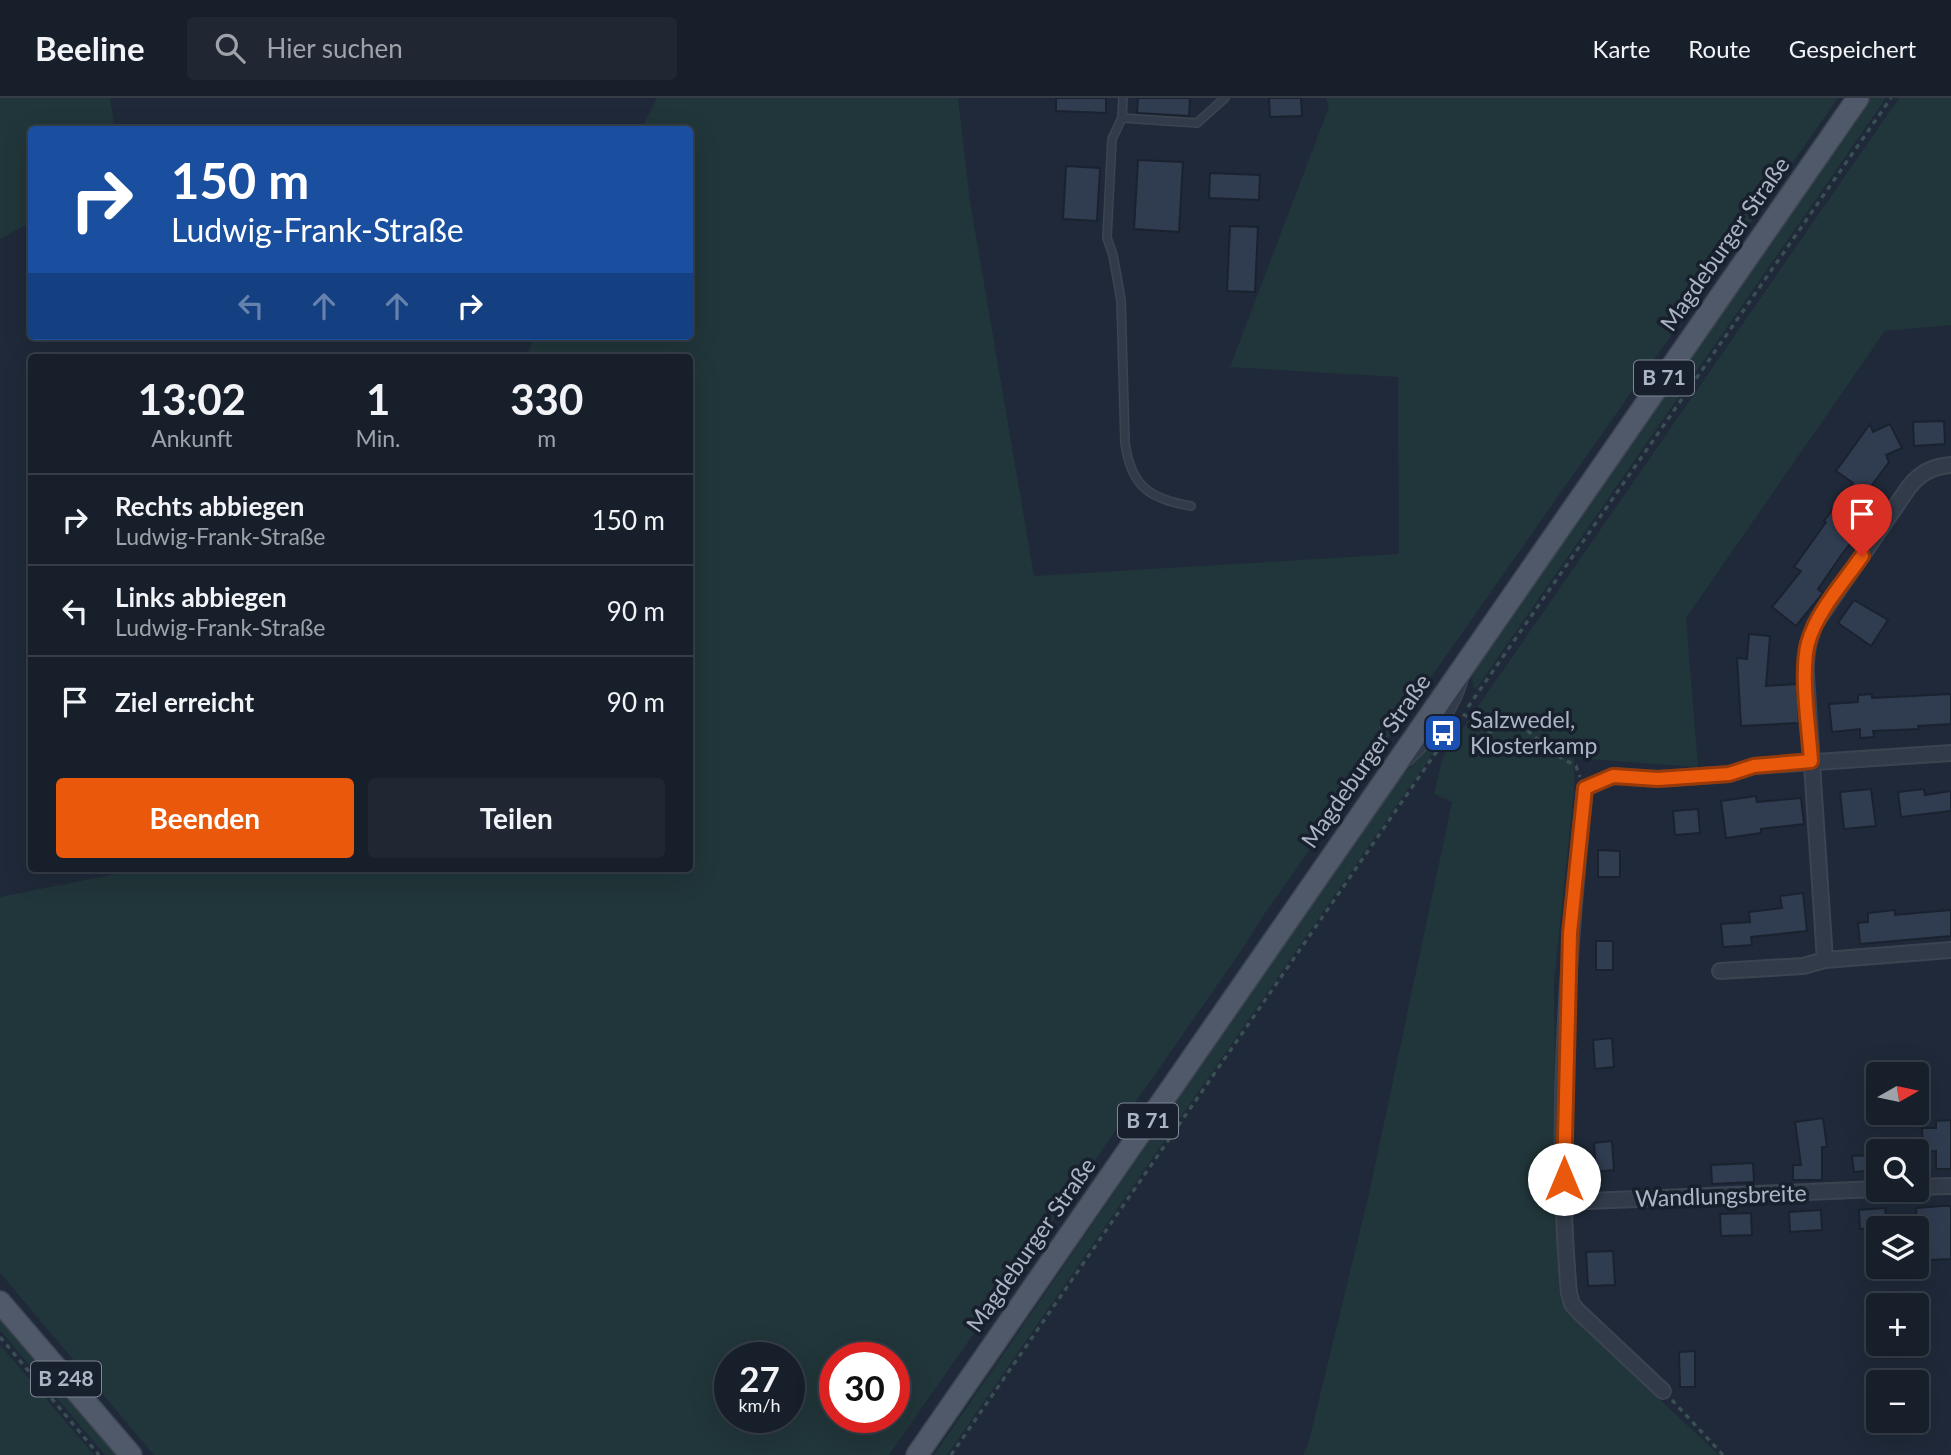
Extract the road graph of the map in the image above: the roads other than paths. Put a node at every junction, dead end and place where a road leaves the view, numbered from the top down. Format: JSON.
{"nodes":[{"id":1,"x":1123,"y":98,"type":"edge"},
{"id":2,"x":1225,"y":98,"type":"edge"},
{"id":3,"x":1858,"y":98,"type":"edge"},
{"id":4,"x":1122,"y":118,"type":"junction"},
{"id":5,"x":1951,"y":465,"type":"edge"},
{"id":6,"x":1191,"y":506,"type":"dead end"},
{"id":7,"x":1951,"y":753,"type":"edge"},
{"id":8,"x":1811,"y":761,"type":"junction"},
{"id":9,"x":1951,"y":950,"type":"edge"},
{"id":10,"x":1825,"y":960,"type":"junction"},
{"id":11,"x":1720,"y":971,"type":"dead end"},
{"id":12,"x":1951,"y":1186,"type":"edge"},
{"id":13,"x":1929,"y":1187,"type":"edge"},
{"id":14,"x":1866,"y":1189,"type":"edge"},
{"id":15,"x":1565,"y":1202,"type":"junction"},
{"id":16,"x":0,"y":1302,"type":"edge"},
{"id":17,"x":1664,"y":1391,"type":"road end"},
{"id":18,"x":131,"y":1455,"type":"edge"},
{"id":19,"x":917,"y":1455,"type":"edge"}],
"edges":[{"from":1,"to":4,"type":"lane"},
{"from":2,"to":4,"type":"lane"},
{"from":3,"to":19,"type":"main road","name":"Magdeburger Straße","number":"B 71"},
{"from":4,"to":6,"type":"lane"},
{"from":5,"to":8,"type":"street"},
{"from":7,"to":8,"type":"street"},
{"from":8,"to":10,"type":"street"},
{"from":8,"to":15,"type":"street"},
{"from":9,"to":10,"type":"street"},
{"from":10,"to":11,"type":"street"},
{"from":12,"to":13,"type":"street"},
{"from":14,"to":15,"type":"street","name":"Wandlungsbreite"},
{"from":15,"to":17,"type":"street"},
{"from":16,"to":18,"type":"main road","number":"B 248"}]}
